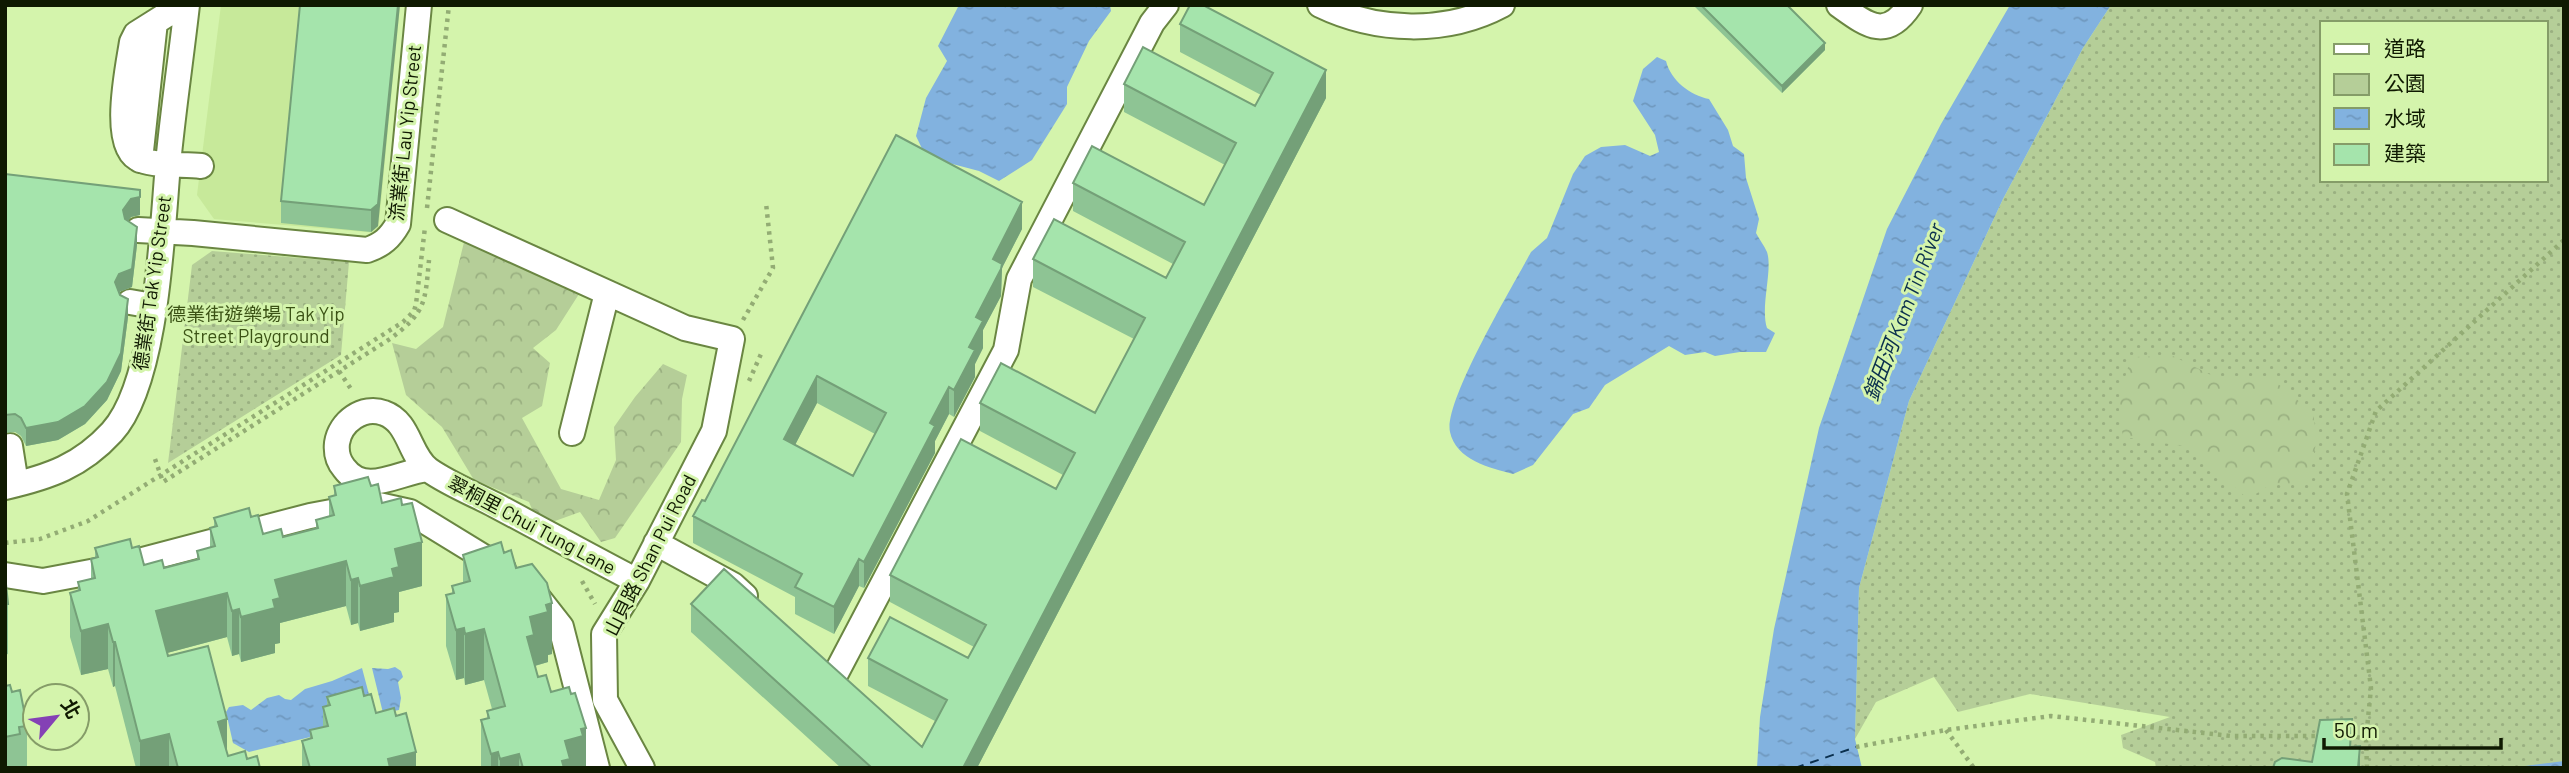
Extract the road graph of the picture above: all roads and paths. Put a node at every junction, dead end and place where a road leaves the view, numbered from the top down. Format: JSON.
{"nodes":[{"id":1,"x":185,"y":5,"type":"edge"},
{"id":2,"x":419,"y":5,"type":"edge"},
{"id":3,"x":449,"y":5,"type":"edge"},
{"id":4,"x":1166,"y":5,"type":"edge"},
{"id":5,"x":1320,"y":5,"type":"edge"},
{"id":6,"x":1502,"y":5,"type":"edge"},
{"id":7,"x":1839,"y":5,"type":"edge"},
{"id":8,"x":1910,"y":5,"type":"edge"},
{"id":9,"x":168,"y":163,"type":"junction"},
{"id":10,"x":201,"y":166,"type":"dead end"},
{"id":11,"x":766,"y":203,"type":"dead end"},
{"id":12,"x":433,"y":217,"type":"junction"},
{"id":13,"x":150,"y":230,"type":"junction"},
{"id":14,"x":2564,"y":240,"type":"edge"},
{"id":15,"x":429,"y":260,"type":"dead end"},
{"id":16,"x":607,"y":293,"type":"junction"},
{"id":17,"x":732,"y":339,"type":"junction"},
{"id":18,"x":339,"y":371,"type":"junction"},
{"id":19,"x":357,"y":399,"type":"dead end"},
{"id":20,"x":572,"y":433,"type":"dead end"},
{"id":21,"x":10,"y":446,"type":"dead end"},
{"id":22,"x":155,"y":459,"type":"dead end"},
{"id":23,"x":427,"y":468,"type":"dead end"},
{"id":24,"x":160,"y":474,"type":"junction"},
{"id":25,"x":11,"y":485,"type":"edge"},
{"id":26,"x":5,"y":543,"type":"edge"},
{"id":27,"x":656,"y":543,"type":"junction"},
{"id":28,"x":5,"y":575,"type":"edge"},
{"id":29,"x":637,"y":581,"type":"junction"},
{"id":30,"x":763,"y":613,"type":"edge"},
{"id":31,"x":814,"y":659,"type":"edge"},
{"id":32,"x":834,"y":677,"type":"junction"},
{"id":33,"x":854,"y":695,"type":"edge"},
{"id":34,"x":1946,"y":730,"type":"junction"},
{"id":35,"x":2340,"y":735,"type":"edge"},
{"id":36,"x":2326,"y":736,"type":"edge"},
{"id":37,"x":2366,"y":739,"type":"junction"},
{"id":38,"x":1856,"y":747,"type":"dead end"},
{"id":39,"x":597,"y":768,"type":"edge"},
{"id":40,"x":642,"y":768,"type":"edge"},
{"id":41,"x":1974,"y":768,"type":"edge"},
{"id":42,"x":2367,"y":768,"type":"edge"}],
"edges":[{"from":1,"to":9,"type":"street","name":"德業街 Tak Yip Street"},
{"from":1,"to":9,"type":"street"},
{"from":2,"to":13,"type":"street","name":"流業街 Lau Yip Street"},
{"from":3,"to":12,"type":"path","name":"流業街 Lau Yip Street"},
{"from":4,"to":32,"type":"street"},
{"from":5,"to":6,"type":"street"},
{"from":7,"to":8,"type":"street"},
{"from":9,"to":10,"type":"street"},
{"from":9,"to":13,"type":"street","name":"德業街 Tak Yip Street"},
{"from":11,"to":17,"type":"path"},
{"from":12,"to":16,"type":"street"},
{"from":12,"to":24,"type":"path","name":"流業街 Lau Yip Street"},
{"from":13,"to":25,"type":"street","name":"德業街 Tak Yip Street"},
{"from":14,"to":37,"type":"path"},
{"from":15,"to":18,"type":"path"},
{"from":16,"to":17,"type":"street"},
{"from":16,"to":20,"type":"street"},
{"from":17,"to":27,"type":"street","name":"山貝路 Shan Pui Road"},
{"from":18,"to":19,"type":"path"},
{"from":18,"to":24,"type":"path"},
{"from":21,"to":25,"type":"street"},
{"from":22,"to":24,"type":"path"},
{"from":23,"to":29,"type":"street","name":"翠桐里 Chui Tung Lane"},
{"from":24,"to":26,"type":"path"},
{"from":27,"to":29,"type":"street","name":"山貝路 Shan Pui Road"},
{"from":27,"to":30,"type":"street"},
{"from":28,"to":39,"type":"street"},
{"from":29,"to":40,"type":"street","name":"山貝路 Shan Pui Road"},
{"from":31,"to":32,"type":"street"},
{"from":32,"to":33,"type":"street"},
{"from":34,"to":36,"type":"path"},
{"from":34,"to":38,"type":"path"},
{"from":34,"to":41,"type":"path"},
{"from":35,"to":37,"type":"path"},
{"from":37,"to":42,"type":"path"}]}
